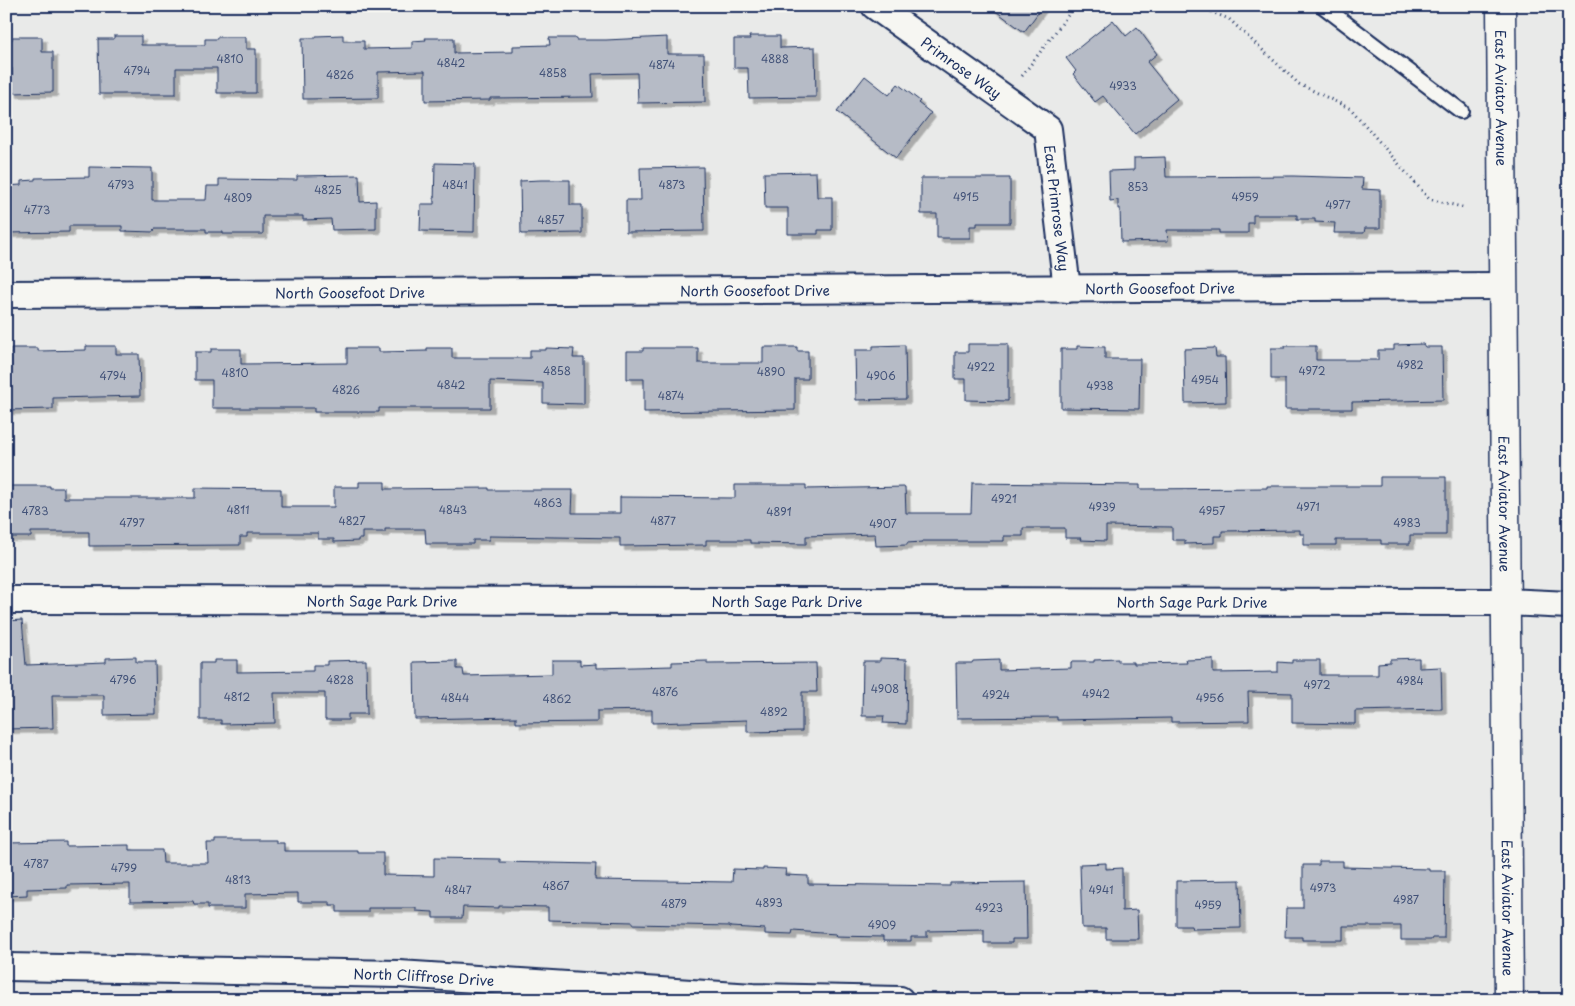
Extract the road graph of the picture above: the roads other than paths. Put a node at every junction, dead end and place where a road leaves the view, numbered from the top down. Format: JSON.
{"nodes":[{"id":1,"x":875,"y":6,"type":"edge"},
{"id":2,"x":1324,"y":6,"type":"edge"},
{"id":3,"x":1501,"y":6,"type":"edge"},
{"id":4,"x":1461,"y":111,"type":"dead end"},
{"id":5,"x":1048,"y":130,"type":"joint"},
{"id":6,"x":1503,"y":286,"type":"junction"},
{"id":7,"x":1067,"y":289,"type":"junction"},
{"id":8,"x":6,"y":294,"type":"edge"},
{"id":9,"x":6,"y":600,"type":"edge"},
{"id":10,"x":1506,"y":602,"type":"junction"},
{"id":11,"x":1569,"y":604,"type":"edge"},
{"id":12,"x":6,"y":967,"type":"edge"},
{"id":13,"x":900,"y":1000,"type":"edge"},
{"id":14,"x":1510,"y":1000,"type":"edge"}],
"edges":[{"from":1,"to":5,"type":"street","name":"Primrose Way"},
{"from":2,"to":4,"type":"lane"},
{"from":3,"to":6,"type":"street","name":"East Aviator Avenue"},
{"from":5,"to":7,"type":"street","name":"East Primrose Way"},
{"from":6,"to":7,"type":"street","name":"North Goosefoot Drive"},
{"from":6,"to":10,"type":"street","name":"East Aviator Avenue"},
{"from":7,"to":8,"type":"street","name":"North Goosefoot Drive"},
{"from":9,"to":10,"type":"street","name":"North Sage Park Drive"},
{"from":10,"to":11,"type":"street","name":"North Sage Park Drive"},
{"from":10,"to":14,"type":"street","name":"East Aviator Avenue"},
{"from":12,"to":13,"type":"street","name":"North Cliffrose Drive"}]}
